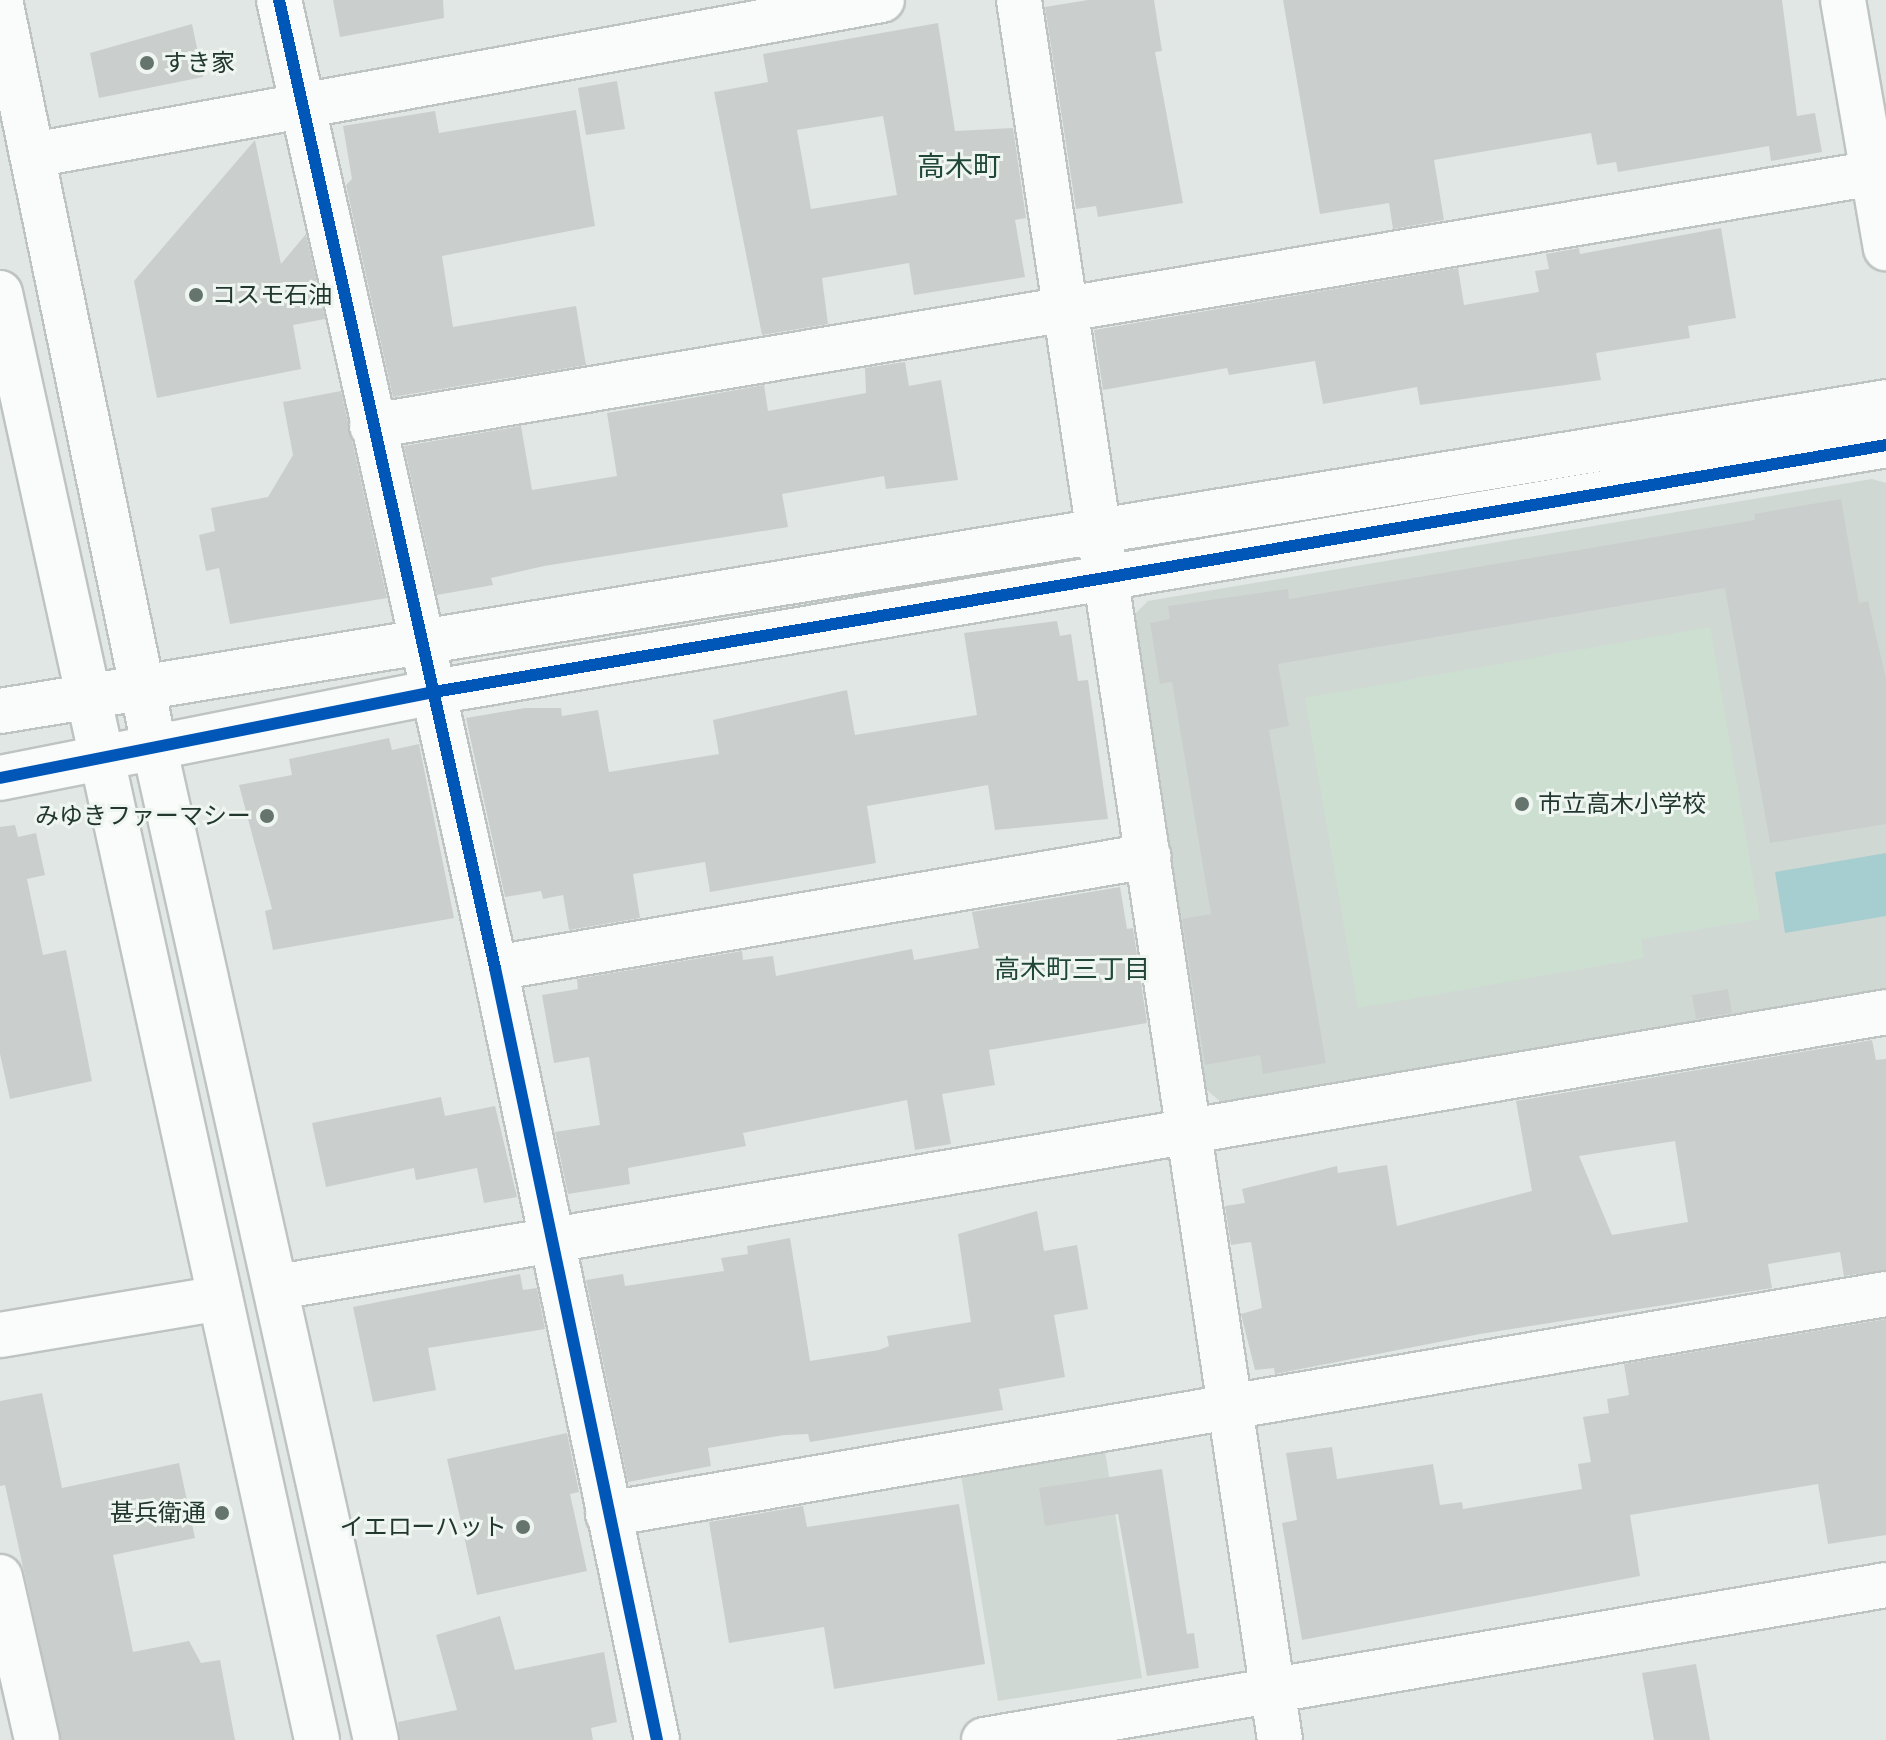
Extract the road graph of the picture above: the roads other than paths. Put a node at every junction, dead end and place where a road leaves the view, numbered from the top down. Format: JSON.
{"nodes":[{"id":1,"x":0,"y":0,"type":"edge"},
{"id":2,"x":279,"y":0,"type":"edge"},
{"id":3,"x":882,"y":0,"type":"edge"},
{"id":4,"x":1019,"y":0,"type":"edge"},
{"id":5,"x":1843,"y":0,"type":"edge"},
{"id":6,"x":301,"y":106,"type":"junction"},
{"id":7,"x":33,"y":155,"type":"junction"},
{"id":8,"x":1880,"y":172,"type":"edge"},
{"id":9,"x":1886,"y":248,"type":"edge"},
{"id":10,"x":0,"y":293,"type":"edge"},
{"id":11,"x":1065,"y":307,"type":"junction"},
{"id":12,"x":1886,"y":402,"type":"edge"},
{"id":13,"x":372,"y":426,"type":"junction"},
{"id":14,"x":1886,"y":445,"type":"edge"},
{"id":15,"x":1099,"y":533,"type":"junction"},
{"id":16,"x":1105,"y":575,"type":"junction"},
{"id":17,"x":423,"y":643,"type":"junction"},
{"id":18,"x":143,"y":687,"type":"junction"},
{"id":19,"x":434,"y":692,"type":"junction"},
{"id":20,"x":85,"y":697,"type":"junction"},
{"id":21,"x":0,"y":711,"type":"edge"},
{"id":22,"x":155,"y":750,"type":"junction"},
{"id":23,"x":98,"y":760,"type":"junction"},
{"id":24,"x":0,"y":778,"type":"edge"},
{"id":25,"x":1148,"y":856,"type":"junction"},
{"id":26,"x":495,"y":968,"type":"junction"},
{"id":27,"x":1886,"y":1012,"type":"edge"},
{"id":28,"x":1188,"y":1128,"type":"junction"},
{"id":29,"x":551,"y":1241,"type":"junction"},
{"id":30,"x":278,"y":1287,"type":"junction"},
{"id":31,"x":1886,"y":1294,"type":"edge"},
{"id":32,"x":220,"y":1298,"type":"junction"},
{"id":33,"x":0,"y":1335,"type":"edge"},
{"id":34,"x":1230,"y":1407,"type":"junction"},
{"id":35,"x":608,"y":1514,"type":"junction"},
{"id":36,"x":1886,"y":1585,"type":"edge"},
{"id":37,"x":3,"y":1602,"type":"edge"},
{"id":38,"x":1272,"y":1689,"type":"junction"},
{"id":39,"x":37,"y":1740,"type":"edge"},
{"id":40,"x":317,"y":1740,"type":"edge"},
{"id":41,"x":376,"y":1740,"type":"edge"},
{"id":42,"x":657,"y":1740,"type":"edge"},
{"id":43,"x":984,"y":1740,"type":"edge"},
{"id":44,"x":1280,"y":1740,"type":"edge"}],
"edges":[{"from":1,"to":7,"type":"street"},
{"from":2,"to":6,"type":"street"},
{"from":3,"to":6,"type":"street"},
{"from":4,"to":11,"type":"street"},
{"from":5,"to":8,"type":"street"},
{"from":6,"to":7,"type":"street"},
{"from":6,"to":13,"type":"street"},
{"from":7,"to":18,"type":"street"},
{"from":8,"to":9,"type":"street"},
{"from":8,"to":11,"type":"street"},
{"from":10,"to":20,"type":"street"},
{"from":11,"to":13,"type":"street"},
{"from":11,"to":15,"type":"street"},
{"from":12,"to":15,"type":"street"},
{"from":13,"to":17,"type":"street"},
{"from":14,"to":16,"type":"street"},
{"from":15,"to":16,"type":"street"},
{"from":15,"to":17,"type":"street"},
{"from":16,"to":19,"type":"street"},
{"from":16,"to":25,"type":"street"},
{"from":17,"to":18,"type":"street"},
{"from":17,"to":19,"type":"street"},
{"from":18,"to":20,"type":"street"},
{"from":18,"to":22,"type":"street"},
{"from":19,"to":22,"type":"street"},
{"from":19,"to":26,"type":"street"},
{"from":20,"to":21,"type":"street"},
{"from":20,"to":23,"type":"street"},
{"from":22,"to":23,"type":"street"},
{"from":22,"to":30,"type":"street"},
{"from":23,"to":24,"type":"street"},
{"from":23,"to":32,"type":"street"},
{"from":25,"to":26,"type":"street"},
{"from":25,"to":28,"type":"street"},
{"from":26,"to":29,"type":"street"},
{"from":27,"to":28,"type":"street"},
{"from":28,"to":29,"type":"street"},
{"from":28,"to":34,"type":"street"},
{"from":29,"to":30,"type":"street"},
{"from":29,"to":35,"type":"street"},
{"from":30,"to":41,"type":"street"},
{"from":31,"to":34,"type":"street"},
{"from":32,"to":33,"type":"street"},
{"from":32,"to":40,"type":"street"},
{"from":34,"to":35,"type":"street"},
{"from":34,"to":38,"type":"street"},
{"from":35,"to":42,"type":"street"},
{"from":36,"to":38,"type":"street"},
{"from":37,"to":39,"type":"street"},
{"from":38,"to":43,"type":"street"},
{"from":38,"to":44,"type":"street"}]}
